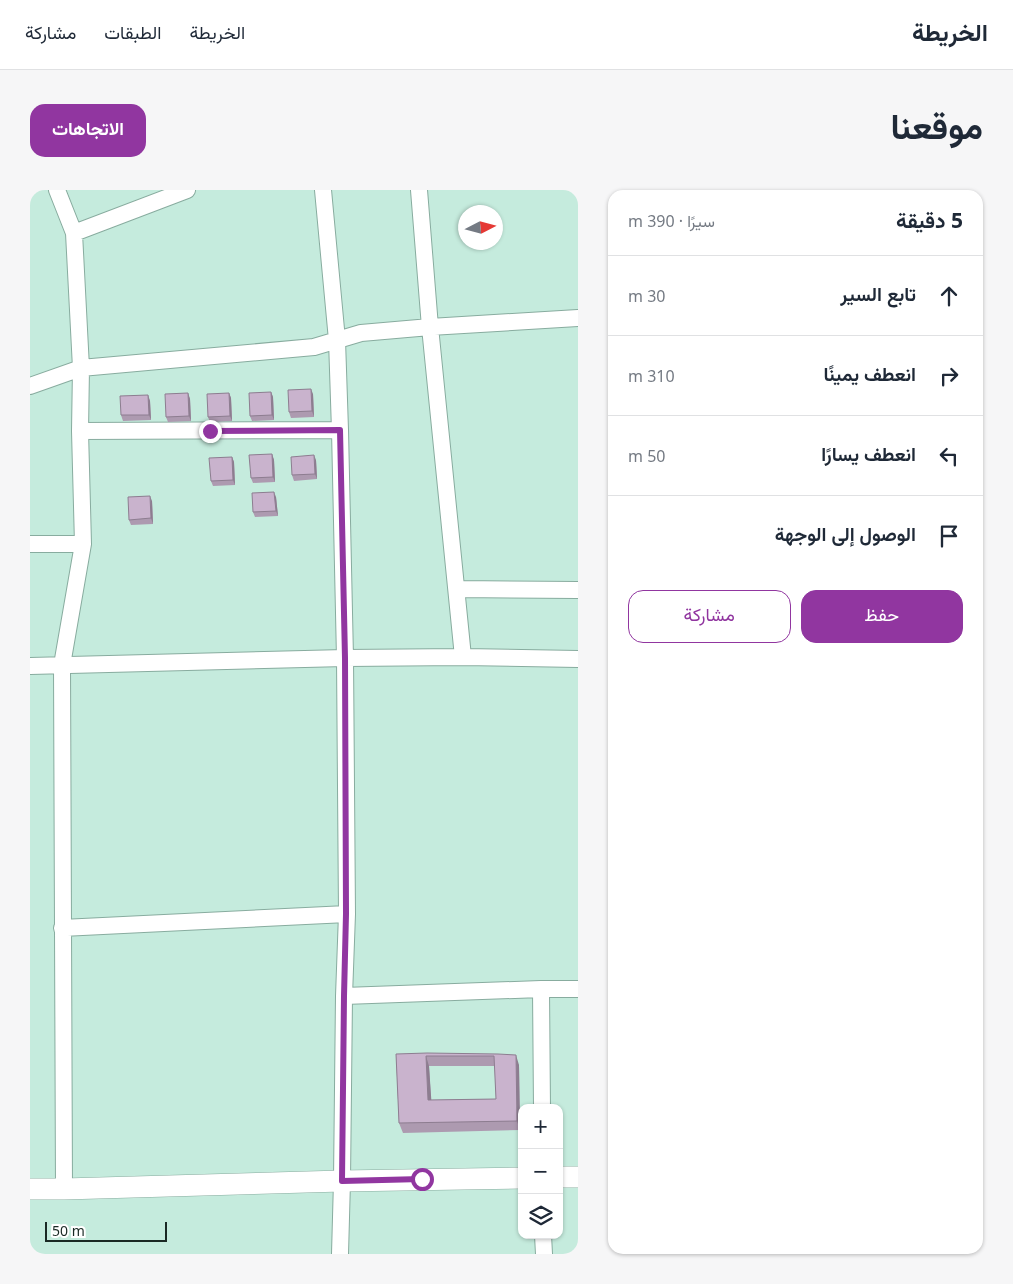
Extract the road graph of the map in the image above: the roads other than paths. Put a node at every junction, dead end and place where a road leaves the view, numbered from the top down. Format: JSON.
{"nodes":[{"id":1,"x":57,"y":190,"type":"edge"},
{"id":2,"x":187,"y":190,"type":"edge"},
{"id":3,"x":323,"y":190,"type":"edge"},
{"id":4,"x":419,"y":190,"type":"edge"},
{"id":5,"x":74,"y":233,"type":"junction"},
{"id":6,"x":578,"y":318,"type":"edge"},
{"id":7,"x":430,"y":327,"type":"junction"},
{"id":8,"x":337,"y":340,"type":"junction"},
{"id":9,"x":81,"y":368,"type":"junction"},
{"id":10,"x":30,"y":386,"type":"edge"},
{"id":11,"x":340,"y":430,"type":"junction"},
{"id":12,"x":80,"y":431,"type":"junction"},
{"id":13,"x":30,"y":544,"type":"edge"},
{"id":14,"x":83,"y":544,"type":"junction"},
{"id":15,"x":456,"y":589,"type":"junction"},
{"id":16,"x":578,"y":590,"type":"edge"},
{"id":17,"x":463,"y":656,"type":"junction"},
{"id":18,"x":345,"y":658,"type":"junction"},
{"id":19,"x":578,"y":659,"type":"edge"},
{"id":20,"x":62,"y":665,"type":"junction"},
{"id":21,"x":30,"y":666,"type":"edge"},
{"id":22,"x":346,"y":914,"type":"junction"},
{"id":23,"x":62,"y":928,"type":"junction"},
{"id":24,"x":578,"y":988,"type":"edge"},
{"id":25,"x":541,"y":989,"type":"junction"},
{"id":26,"x":344,"y":996,"type":"junction"},
{"id":27,"x":542,"y":1104,"type":"edge"},
{"id":28,"x":563,"y":1177,"type":"edge"},
{"id":29,"x":578,"y":1177,"type":"edge"},
{"id":30,"x":518,"y":1178,"type":"edge"},
{"id":31,"x":342,"y":1181,"type":"junction"},
{"id":32,"x":30,"y":1189,"type":"edge"},
{"id":33,"x":64,"y":1189,"type":"junction"},
{"id":34,"x":544,"y":1239,"type":"edge"},
{"id":35,"x":340,"y":1254,"type":"edge"},
{"id":36,"x":544,"y":1254,"type":"edge"}],
"edges":[{"from":1,"to":5,"type":"street"},
{"from":2,"to":5,"type":"street"},
{"from":3,"to":8,"type":"street"},
{"from":4,"to":7,"type":"street"},
{"from":5,"to":9,"type":"street"},
{"from":6,"to":7,"type":"street"},
{"from":7,"to":8,"type":"street"},
{"from":7,"to":15,"type":"street"},
{"from":8,"to":9,"type":"street"},
{"from":8,"to":11,"type":"street"},
{"from":9,"to":10,"type":"street"},
{"from":9,"to":12,"type":"street"},
{"from":11,"to":12,"type":"street"},
{"from":11,"to":18,"type":"street"},
{"from":12,"to":14,"type":"street"},
{"from":13,"to":14,"type":"street"},
{"from":14,"to":20,"type":"street"},
{"from":15,"to":16,"type":"street"},
{"from":15,"to":17,"type":"street"},
{"from":17,"to":18,"type":"street"},
{"from":17,"to":19,"type":"street"},
{"from":18,"to":20,"type":"street"},
{"from":18,"to":22,"type":"street"},
{"from":20,"to":21,"type":"street"},
{"from":20,"to":23,"type":"street"},
{"from":22,"to":23,"type":"street"},
{"from":22,"to":26,"type":"street"},
{"from":23,"to":33,"type":"street"},
{"from":24,"to":25,"type":"street"},
{"from":25,"to":26,"type":"street"},
{"from":25,"to":27,"type":"street"},
{"from":26,"to":31,"type":"street"},
{"from":28,"to":29,"type":"street"},
{"from":30,"to":31,"type":"street"},
{"from":31,"to":33,"type":"street"},
{"from":31,"to":35,"type":"street"},
{"from":32,"to":33,"type":"street"},
{"from":34,"to":36,"type":"street"}]}
